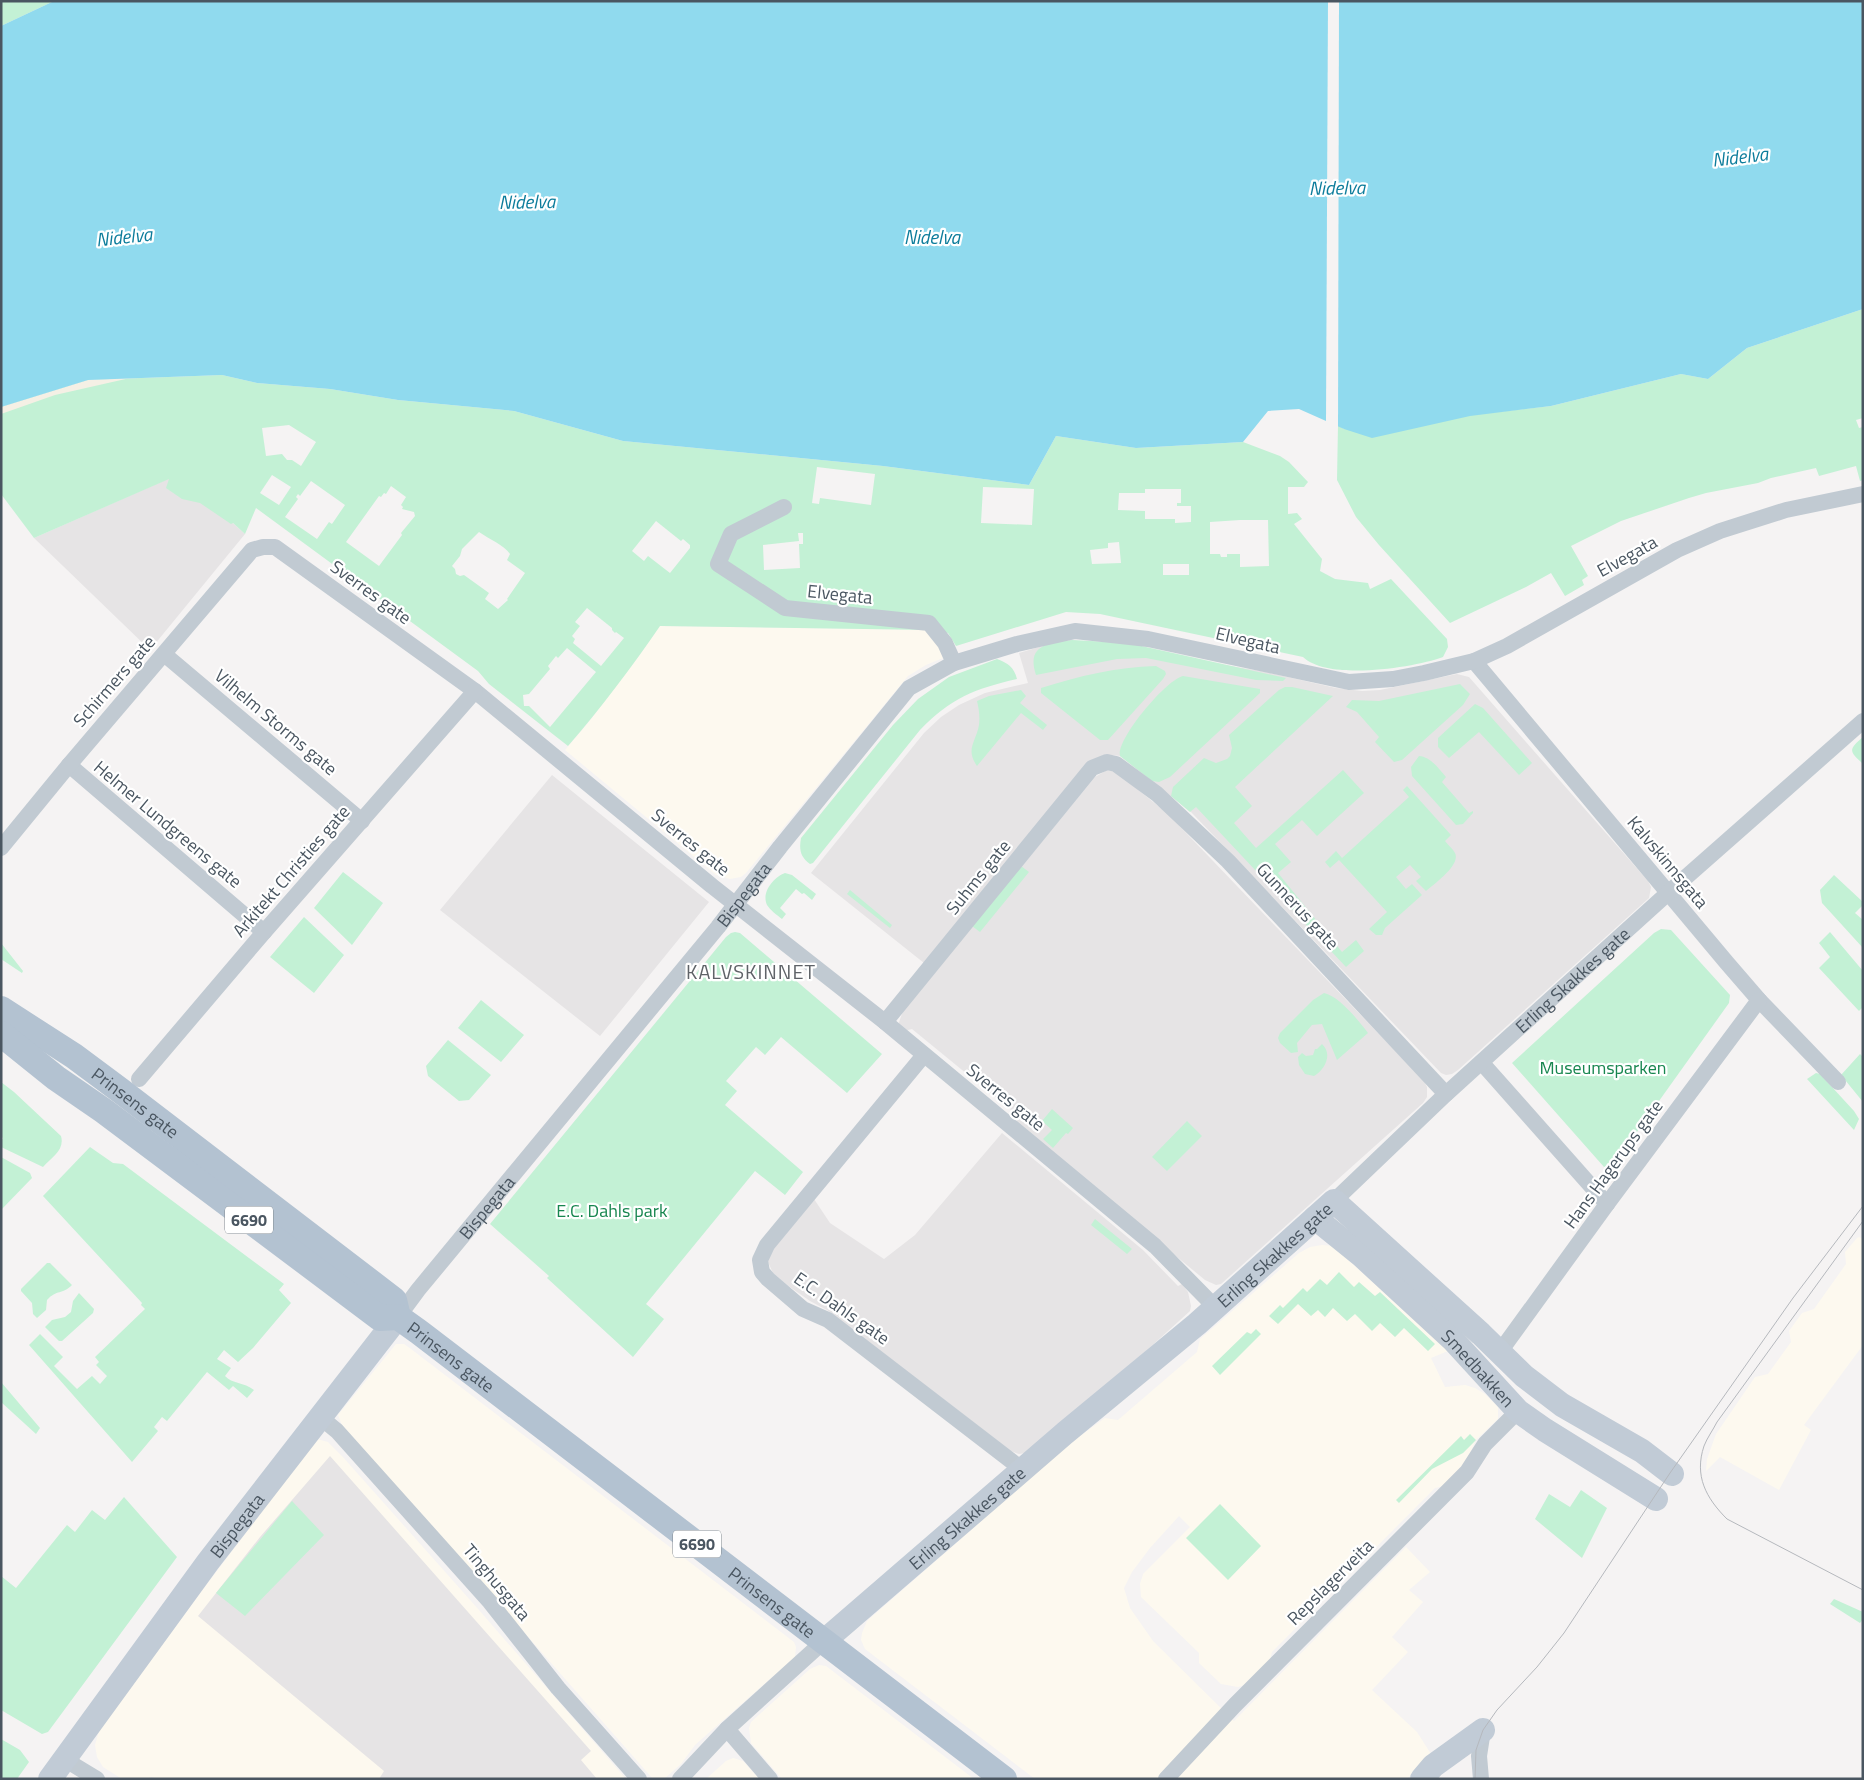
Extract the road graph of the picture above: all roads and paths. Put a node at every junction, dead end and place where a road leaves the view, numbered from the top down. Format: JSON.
{"nodes":[{"id":1,"x":1863,"y":494,"type":"edge"},
{"id":2,"x":784,"y":507,"type":"dead end"},
{"id":3,"x":263,"y":548,"type":"joint"},
{"id":4,"x":164,"y":654,"type":"junction"},
{"id":5,"x":1474,"y":661,"type":"junction"},
{"id":6,"x":954,"y":663,"type":"junction"},
{"id":7,"x":475,"y":691,"type":"junction"},
{"id":8,"x":1863,"y":721,"type":"edge"},
{"id":9,"x":1107,"y":762,"type":"joint"},
{"id":10,"x":69,"y":765,"type":"junction"},
{"id":11,"x":362,"y":820,"type":"junction"},
{"id":12,"x":1,"y":848,"type":"edge"},
{"id":13,"x":1668,"y":893,"type":"junction"},
{"id":14,"x":735,"y":904,"type":"junction"},
{"id":15,"x":264,"y":932,"type":"junction"},
{"id":16,"x":1760,"y":1000,"type":"junction"},
{"id":17,"x":1,"y":1009,"type":"edge"},
{"id":18,"x":886,"y":1022,"type":"junction"},
{"id":19,"x":1,"y":1034,"type":"edge"},
{"id":20,"x":924,"y":1055,"type":"junction"},
{"id":21,"x":1482,"y":1063,"type":"junction"},
{"id":22,"x":139,"y":1079,"type":"dead end"},
{"id":23,"x":1838,"y":1082,"type":"dead end"},
{"id":24,"x":1446,"y":1094,"type":"junction"},
{"id":25,"x":1334,"y":1201,"type":"junction"},
{"id":26,"x":1607,"y":1204,"type":"junction"},
{"id":27,"x":1315,"y":1218,"type":"junction"},
{"id":28,"x":1216,"y":1308,"type":"junction"},
{"id":29,"x":398,"y":1317,"type":"junction"},
{"id":30,"x":1499,"y":1353,"type":"junction"},
{"id":31,"x":1518,"y":1411,"type":"junction"},
{"id":32,"x":320,"y":1417,"type":"junction"},
{"id":33,"x":1023,"y":1470,"type":"junction"},
{"id":34,"x":1672,"y":1474,"type":"dead end"},
{"id":35,"x":1656,"y":1499,"type":"dead end"},
{"id":36,"x":824,"y":1642,"type":"junction"},
{"id":37,"x":727,"y":1729,"type":"junction"},
{"id":38,"x":1483,"y":1730,"type":"junction"},
{"id":39,"x":64,"y":1759,"type":"junction"},
{"id":40,"x":50,"y":1779,"type":"edge"},
{"id":41,"x":97,"y":1779,"type":"edge"},
{"id":42,"x":639,"y":1779,"type":"edge"},
{"id":43,"x":680,"y":1779,"type":"edge"},
{"id":44,"x":770,"y":1779,"type":"edge"},
{"id":45,"x":1004,"y":1779,"type":"edge"},
{"id":46,"x":1166,"y":1779,"type":"edge"},
{"id":47,"x":1422,"y":1779,"type":"edge"},
{"id":48,"x":1446,"y":1779,"type":"edge"},
{"id":49,"x":1481,"y":1779,"type":"edge"}],
"edges":[{"from":1,"to":5,"type":"street","name":"Elvegata"},
{"from":2,"to":6,"type":"street","name":"Elvegata"},
{"from":3,"to":4,"type":"street","name":"Schirmers gate"},
{"from":3,"to":7,"type":"street","name":"Sverres gate"},
{"from":4,"to":10,"type":"street","name":"Schirmers gate"},
{"from":4,"to":11,"type":"street","name":"Vilhelm Storms gate"},
{"from":5,"to":6,"type":"street","name":"Elvegata"},
{"from":5,"to":13,"type":"street","name":"Kalvskinnsgata"},
{"from":6,"to":14,"type":"street","name":"Bispegata"},
{"from":7,"to":11,"type":"street","name":"Arkitekt Christies gate"},
{"from":7,"to":14,"type":"street","name":"Sverres gate"},
{"from":8,"to":13,"type":"street","name":"Erling Skakkes gate"},
{"from":9,"to":18,"type":"street","name":"Suhms gate"},
{"from":9,"to":24,"type":"street","name":"Gunnerus gate"},
{"from":10,"to":12,"type":"street","name":"Schirmers gate"},
{"from":10,"to":15,"type":"street","name":"Helmer Lundgreens gate"},
{"from":11,"to":15,"type":"street","name":"Arkitekt Christies gate"},
{"from":13,"to":16,"type":"street","name":"Kalvskinnsgata"},
{"from":13,"to":21,"type":"street","name":"Erling Skakkes gate"},
{"from":14,"to":18,"type":"street","name":"Sverres gate"},
{"from":14,"to":29,"type":"street","name":"Bispegata"},
{"from":15,"to":22,"type":"street","name":"Arkitekt Christies gate"},
{"from":16,"to":23,"type":"street","name":"Kalvskinnsgata"},
{"from":16,"to":26,"type":"street","name":"Hans Hagerups gate"},
{"from":17,"to":29,"type":"main road","name":"Prinsens gate","number":"6690"},
{"from":18,"to":20,"type":"street","name":"Sverres gate"},
{"from":19,"to":29,"type":"main road","name":"Prinsens gate","number":"6690"},
{"from":20,"to":28,"type":"street","name":"Sverres gate"},
{"from":20,"to":33,"type":"street","name":"E.C. Dahls gate"},
{"from":21,"to":24,"type":"street","name":"Erling Skakkes gate"},
{"from":21,"to":26,"type":"street"},
{"from":24,"to":25,"type":"street","name":"Erling Skakkes gate"},
{"from":25,"to":27,"type":"street","name":"Erling Skakkes gate"},
{"from":25,"to":30,"type":"street","name":"Smedbakken"},
{"from":26,"to":30,"type":"street","name":"Hans Hagerups gate"},
{"from":27,"to":28,"type":"street","name":"Erling Skakkes gate"},
{"from":27,"to":31,"type":"street","name":"Smedbakken"},
{"from":28,"to":33,"type":"street","name":"Erling Skakkes gate"},
{"from":29,"to":32,"type":"street","name":"Bispegata"},
{"from":29,"to":36,"type":"main road","name":"Prinsens gate","number":"6690"},
{"from":30,"to":34,"type":"street","name":"Smedbakken"},
{"from":31,"to":35,"type":"street","name":"Smedbakken"},
{"from":31,"to":46,"type":"street","name":"Repslagerveita"},
{"from":32,"to":39,"type":"street","name":"Bispegata"},
{"from":32,"to":42,"type":"street","name":"Tinghusgata"},
{"from":33,"to":36,"type":"street","name":"Erling Skakkes gate"},
{"from":36,"to":37,"type":"street","name":"Erling Skakkes gate"},
{"from":36,"to":45,"type":"main road","name":"Prinsens gate","number":"6690"},
{"from":37,"to":43,"type":"street","name":"Erling Skakkes gate"},
{"from":37,"to":44,"type":"street"},
{"from":38,"to":47,"type":"street"},
{"from":38,"to":48,"type":"street"},
{"from":38,"to":49,"type":"street"},
{"from":39,"to":40,"type":"street","name":"Bispegata"},
{"from":39,"to":41,"type":"street"}]}
